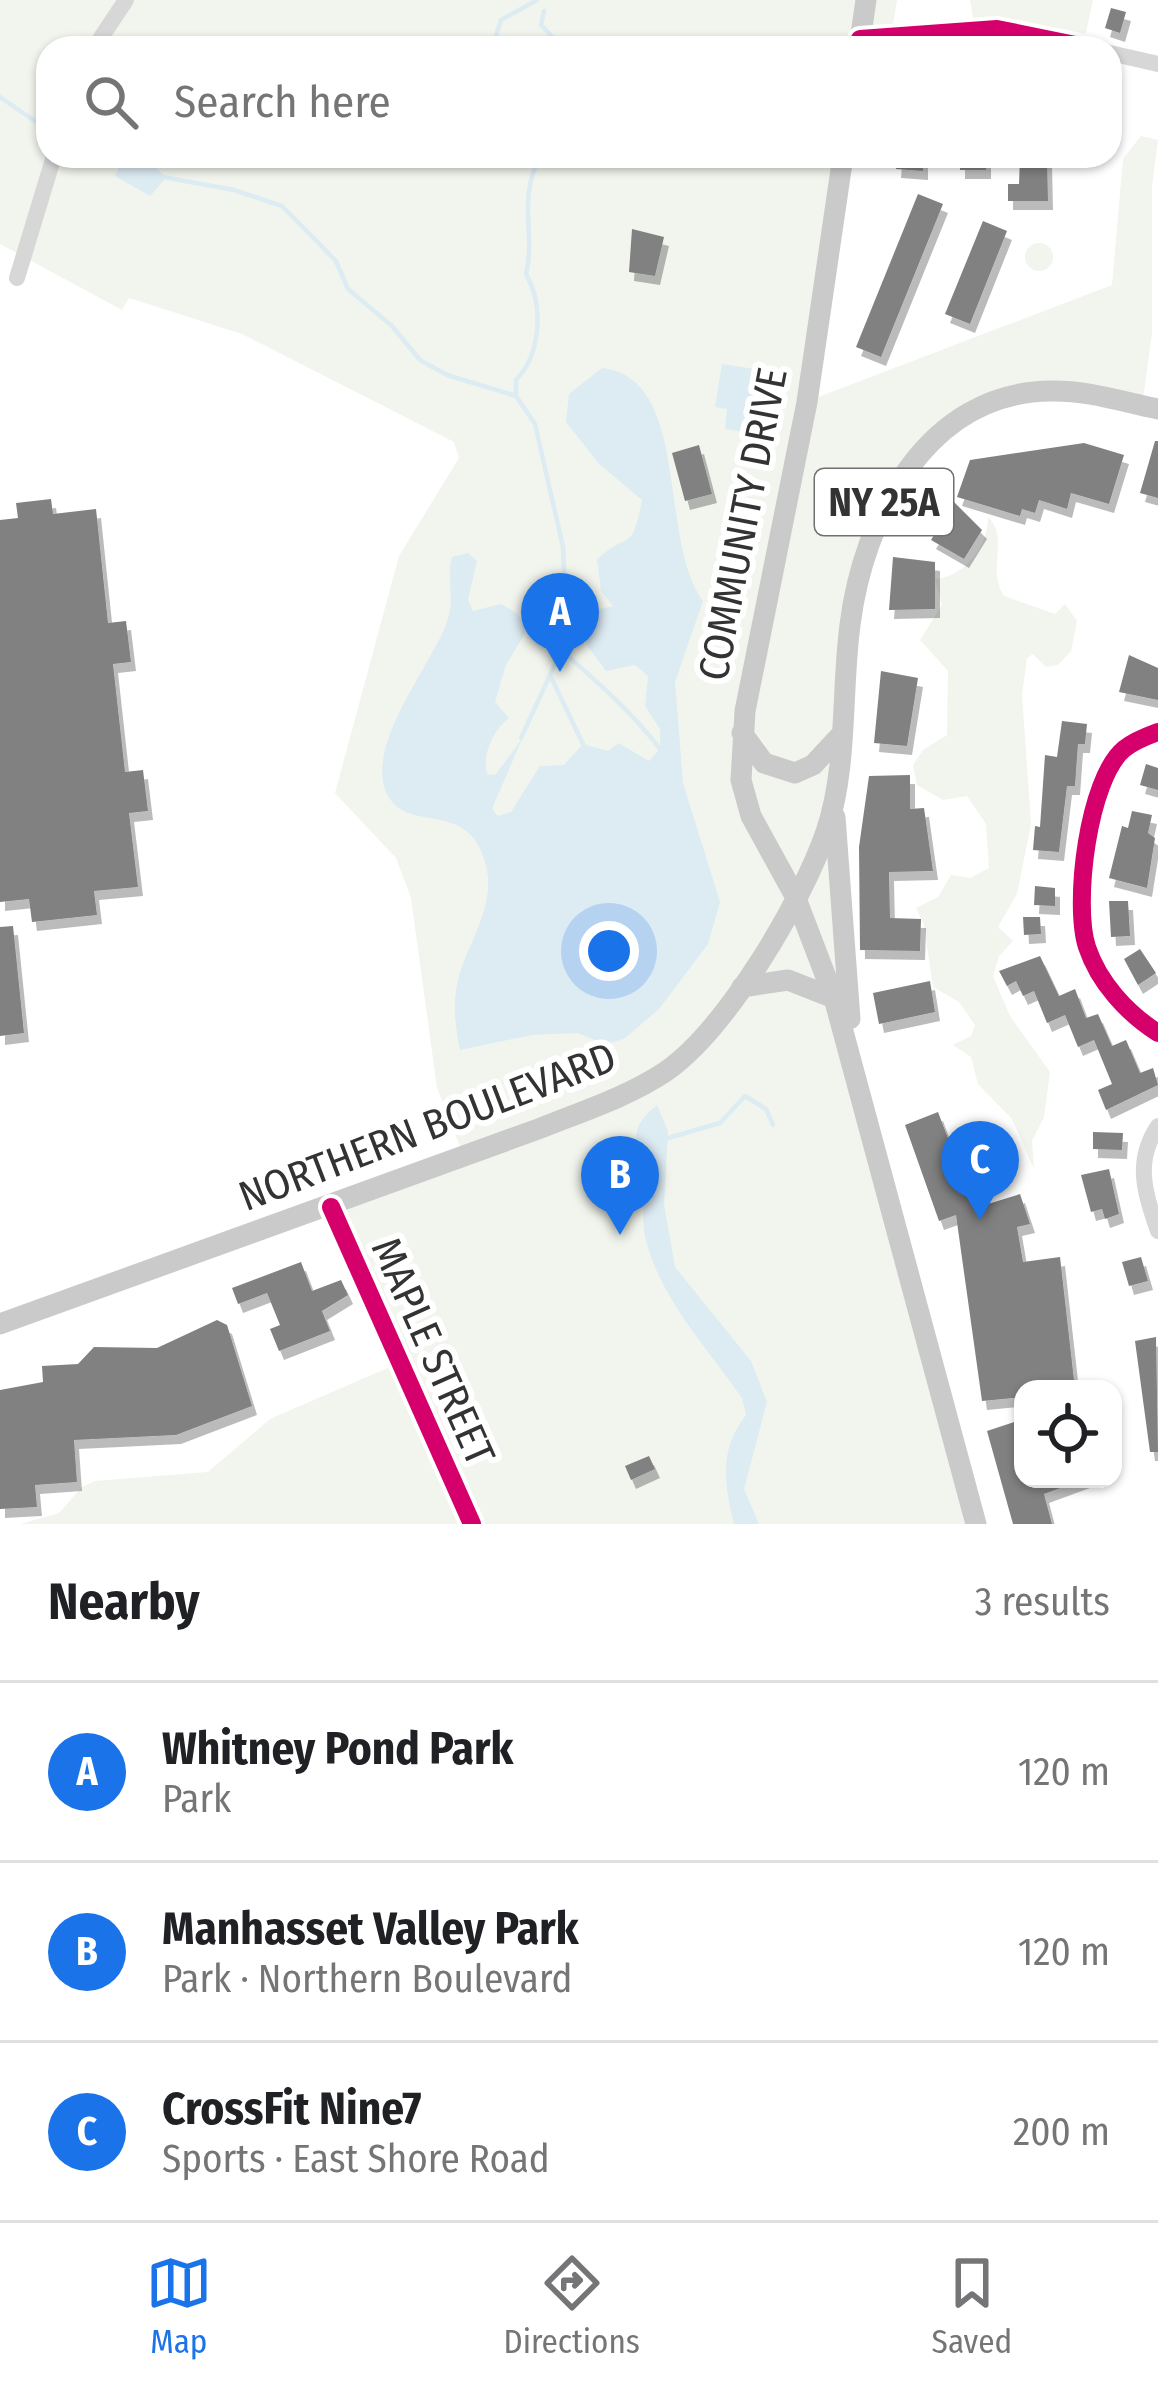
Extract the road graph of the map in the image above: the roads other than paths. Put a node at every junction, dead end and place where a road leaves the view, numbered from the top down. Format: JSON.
{"nodes":[{"id":1,"x":126,"y":0,"type":"edge"},
{"id":2,"x":866,"y":0,"type":"edge"},
{"id":3,"x":102,"y":36,"type":"edge"},
{"id":4,"x":860,"y":36,"type":"edge"},
{"id":5,"x":933,"y":36,"type":"edge"},
{"id":6,"x":1031,"y":36,"type":"edge"},
{"id":7,"x":1122,"y":56,"type":"edge"},
{"id":8,"x":1158,"y":64,"type":"edge"},
{"id":9,"x":50,"y":168,"type":"edge"},
{"id":10,"x":841,"y":168,"type":"edge"},
{"id":11,"x":17,"y":278,"type":"dead end"},
{"id":12,"x":1158,"y":410,"type":"edge"},
{"id":13,"x":1158,"y":732,"type":"edge"},
{"id":14,"x":742,"y":733,"type":"junction"},
{"id":15,"x":842,"y":735,"type":"junction"},
{"id":16,"x":834,"y":802,"type":"junction"},
{"id":17,"x":795,"y":896,"type":"junction"},
{"id":18,"x":742,"y":988,"type":"junction"},
{"id":19,"x":834,"y":998,"type":"junction"},
{"id":20,"x":1158,"y":1033,"type":"edge"},
{"id":21,"x":853,"y":1067,"type":"junction"},
{"id":22,"x":1158,"y":1126,"type":"edge"},
{"id":23,"x":331,"y":1207,"type":"junction"},
{"id":24,"x":1158,"y":1231,"type":"edge"},
{"id":25,"x":0,"y":1324,"type":"edge"},
{"id":26,"x":472,"y":1524,"type":"edge"},
{"id":27,"x":976,"y":1524,"type":"edge"}],
"edges":[{"from":1,"to":3,"type":"street"},
{"from":2,"to":4,"type":"main road"},
{"from":5,"to":6,"type":"street"},
{"from":7,"to":8,"type":"street"},
{"from":9,"to":11,"type":"street"},
{"from":10,"to":14,"type":"main road","name":"COMMUNITY DRIVE"},
{"from":12,"to":15,"type":"main road","name":"NORTHERN BOULEVARD","number":"NY 25A"},
{"from":13,"to":20,"type":"street"},
{"from":14,"to":15,"type":"main road"},
{"from":14,"to":17,"type":"main road","name":"COMMUNITY DRIVE"},
{"from":15,"to":16,"type":"main road","name":"NORTHERN BOULEVARD","number":"NY 25A"},
{"from":16,"to":17,"type":"main road","name":"NORTHERN BOULEVARD","number":"NY 25A"},
{"from":16,"to":21,"type":"main road"},
{"from":17,"to":18,"type":"main road","name":"NORTHERN BOULEVARD","number":"NY 25A"},
{"from":17,"to":19,"type":"main road","name":"COMMUNITY DRIVE"},
{"from":18,"to":19,"type":"main road"},
{"from":18,"to":23,"type":"main road","name":"NORTHERN BOULEVARD","number":"NY 25A"},
{"from":19,"to":21,"type":"main road","name":"COMMUNITY DRIVE"},
{"from":21,"to":27,"type":"main road"},
{"from":22,"to":24,"type":"street"},
{"from":23,"to":25,"type":"main road","name":"NORTHERN BOULEVARD","number":"NY 25A"},
{"from":23,"to":26,"type":"street","name":"MAPLE STREET"}]}
